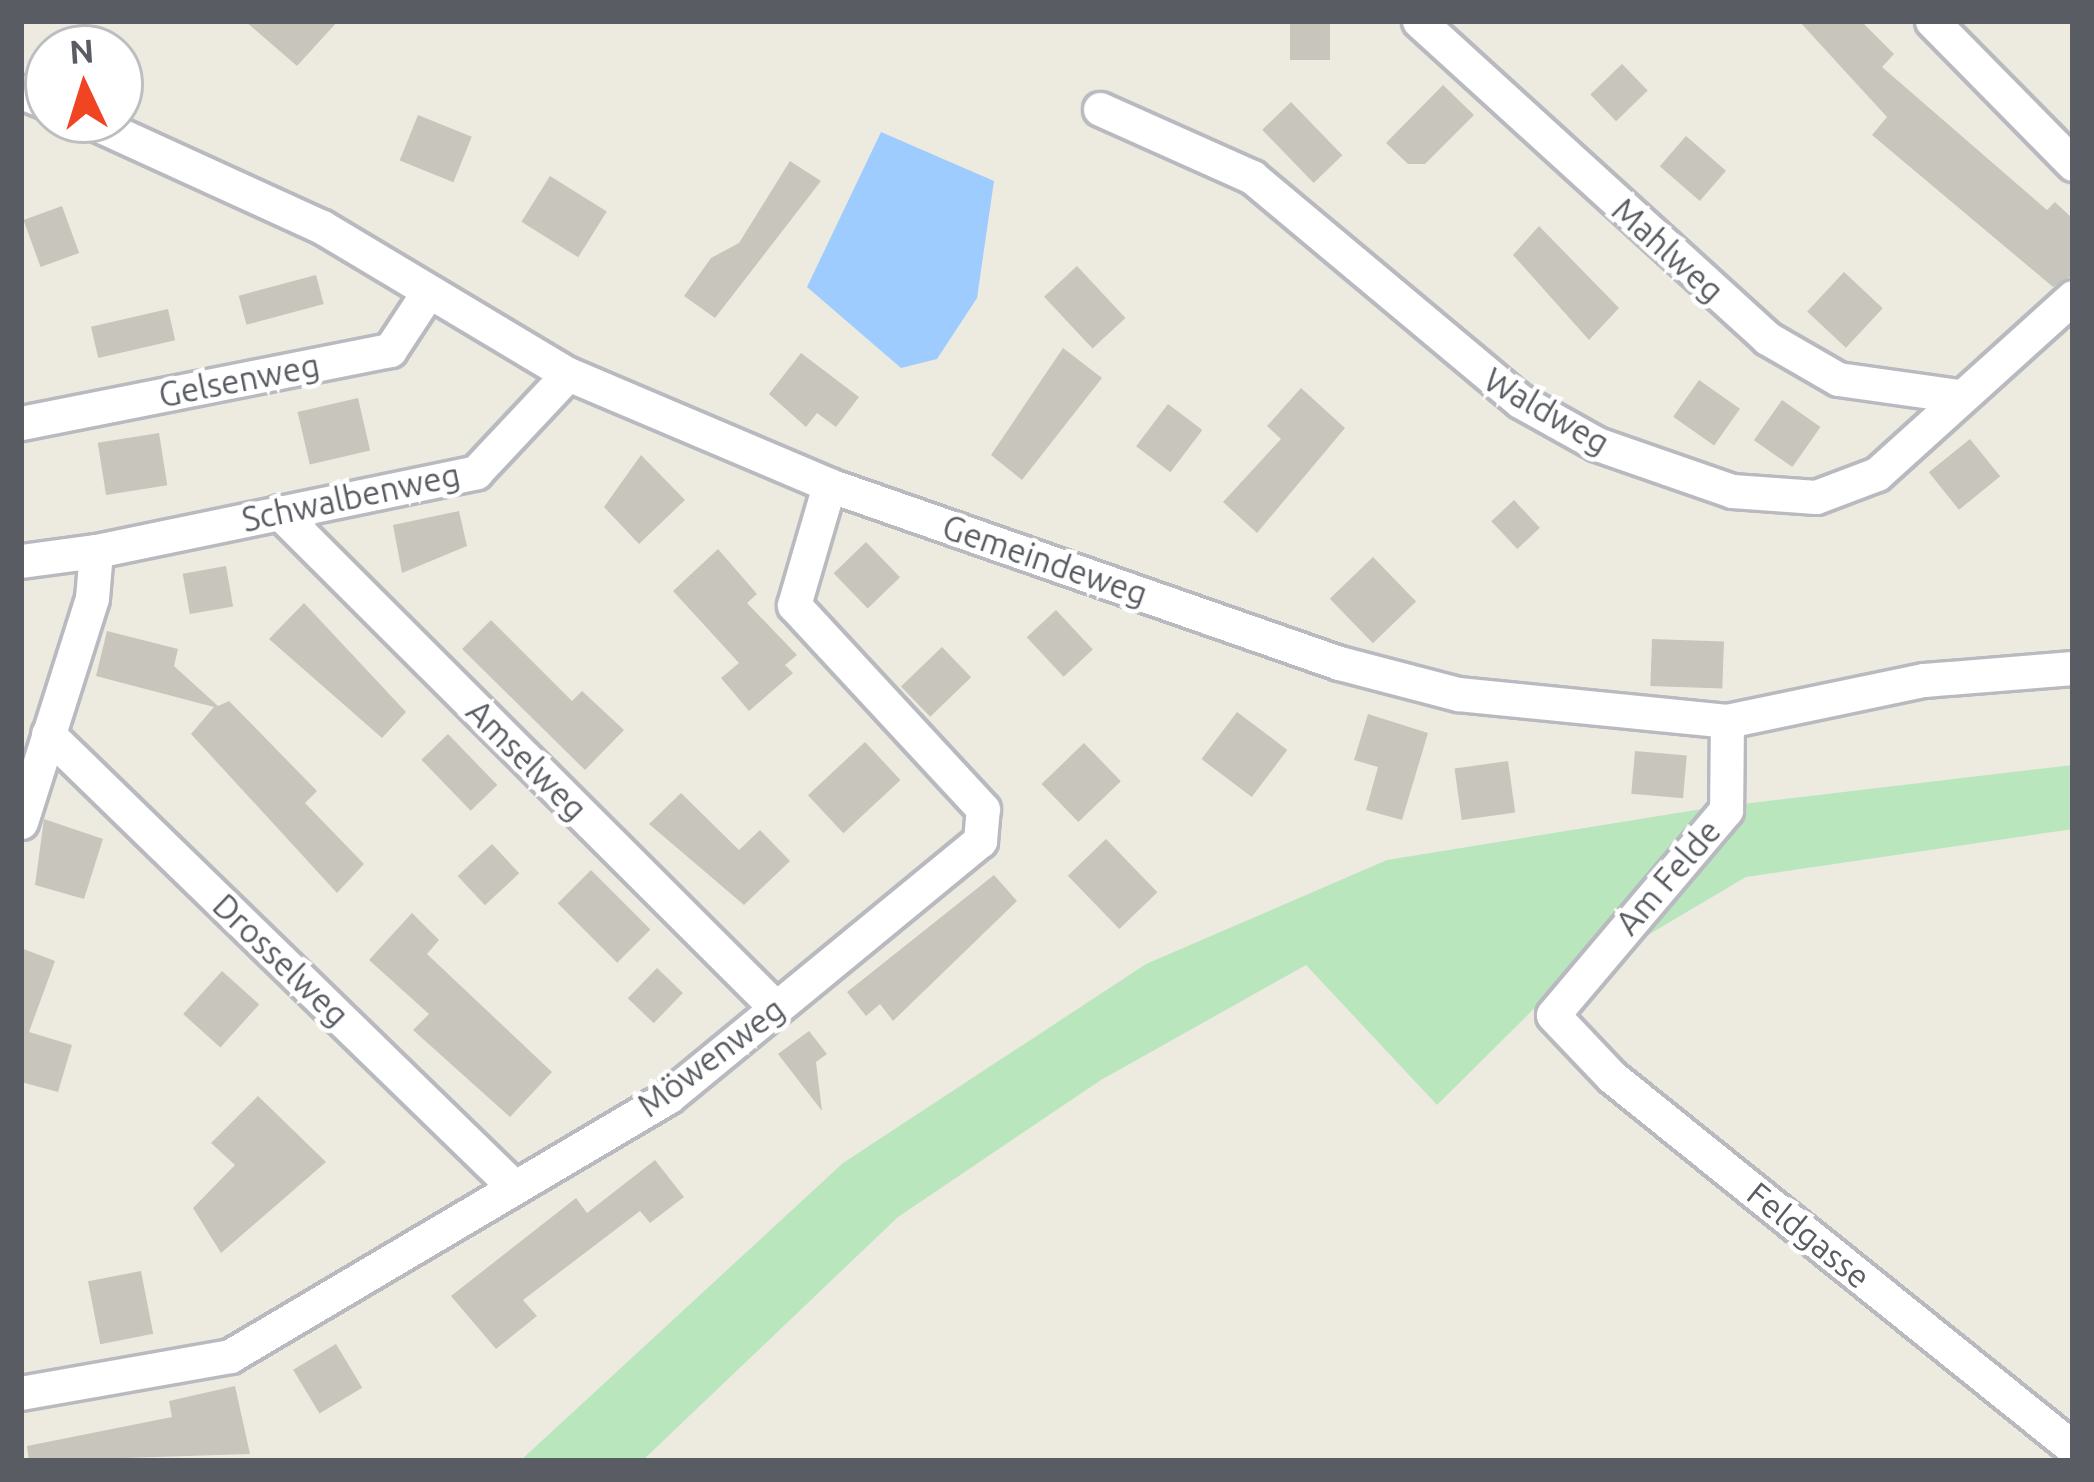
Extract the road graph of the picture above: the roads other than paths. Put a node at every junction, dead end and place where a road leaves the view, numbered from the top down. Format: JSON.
{"nodes":[{"id":1,"x":1419,"y":21,"type":"edge"},
{"id":2,"x":1932,"y":21,"type":"edge"},
{"id":3,"x":1100,"y":109,"type":"dead end"},
{"id":4,"x":141,"y":144,"type":"edge"},
{"id":5,"x":2073,"y":164,"type":"edge"},
{"id":6,"x":428,"y":292,"type":"junction"},
{"id":7,"x":2073,"y":297,"type":"edge"},
{"id":8,"x":568,"y":374,"type":"junction"},
{"id":9,"x":1959,"y":396,"type":"junction"},
{"id":10,"x":21,"y":423,"type":"edge"},
{"id":11,"x":829,"y":485,"type":"junction"},
{"id":12,"x":279,"y":512,"type":"junction"},
{"id":13,"x":95,"y":551,"type":"junction"},
{"id":14,"x":21,"y":561,"type":"edge"},
{"id":15,"x":2073,"y":668,"type":"edge"},
{"id":16,"x":1727,"y":722,"type":"junction"},
{"id":17,"x":48,"y":734,"type":"junction"},
{"id":18,"x":21,"y":822,"type":"edge"},
{"id":19,"x":776,"y":1008,"type":"junction"},
{"id":20,"x":1553,"y":1015,"type":"joint"},
{"id":21,"x":513,"y":1186,"type":"junction"},
{"id":22,"x":21,"y":1393,"type":"edge"},
{"id":23,"x":2073,"y":1448,"type":"edge"}],
"edges":[{"from":1,"to":9,"type":"street","name":"Mahlweg"},
{"from":2,"to":5,"type":"street"},
{"from":3,"to":9,"type":"street","name":"Waldweg"},
{"from":4,"to":6,"type":"street","name":"Gemeindeweg"},
{"from":6,"to":8,"type":"street","name":"Gemeindeweg"},
{"from":6,"to":10,"type":"street","name":"Gelsenweg"},
{"from":7,"to":9,"type":"street","name":"Waldweg"},
{"from":8,"to":11,"type":"street","name":"Gemeindeweg"},
{"from":8,"to":12,"type":"street","name":"Schwalbenweg"},
{"from":11,"to":16,"type":"street","name":"Gemeindeweg"},
{"from":11,"to":19,"type":"street","name":"Möwenweg"},
{"from":12,"to":13,"type":"street","name":"Schwalbenweg"},
{"from":12,"to":19,"type":"street","name":"Amselweg"},
{"from":13,"to":14,"type":"street","name":"Schwalbenweg"},
{"from":13,"to":17,"type":"street"},
{"from":15,"to":16,"type":"street","name":"Gemeindeweg"},
{"from":16,"to":20,"type":"street","name":"Am Felde"},
{"from":17,"to":18,"type":"street"},
{"from":17,"to":21,"type":"street","name":"Drosselweg"},
{"from":19,"to":21,"type":"street","name":"Möwenweg"},
{"from":20,"to":23,"type":"street","name":"Feldgasse"},
{"from":21,"to":22,"type":"street","name":"Möwenweg"}]}
